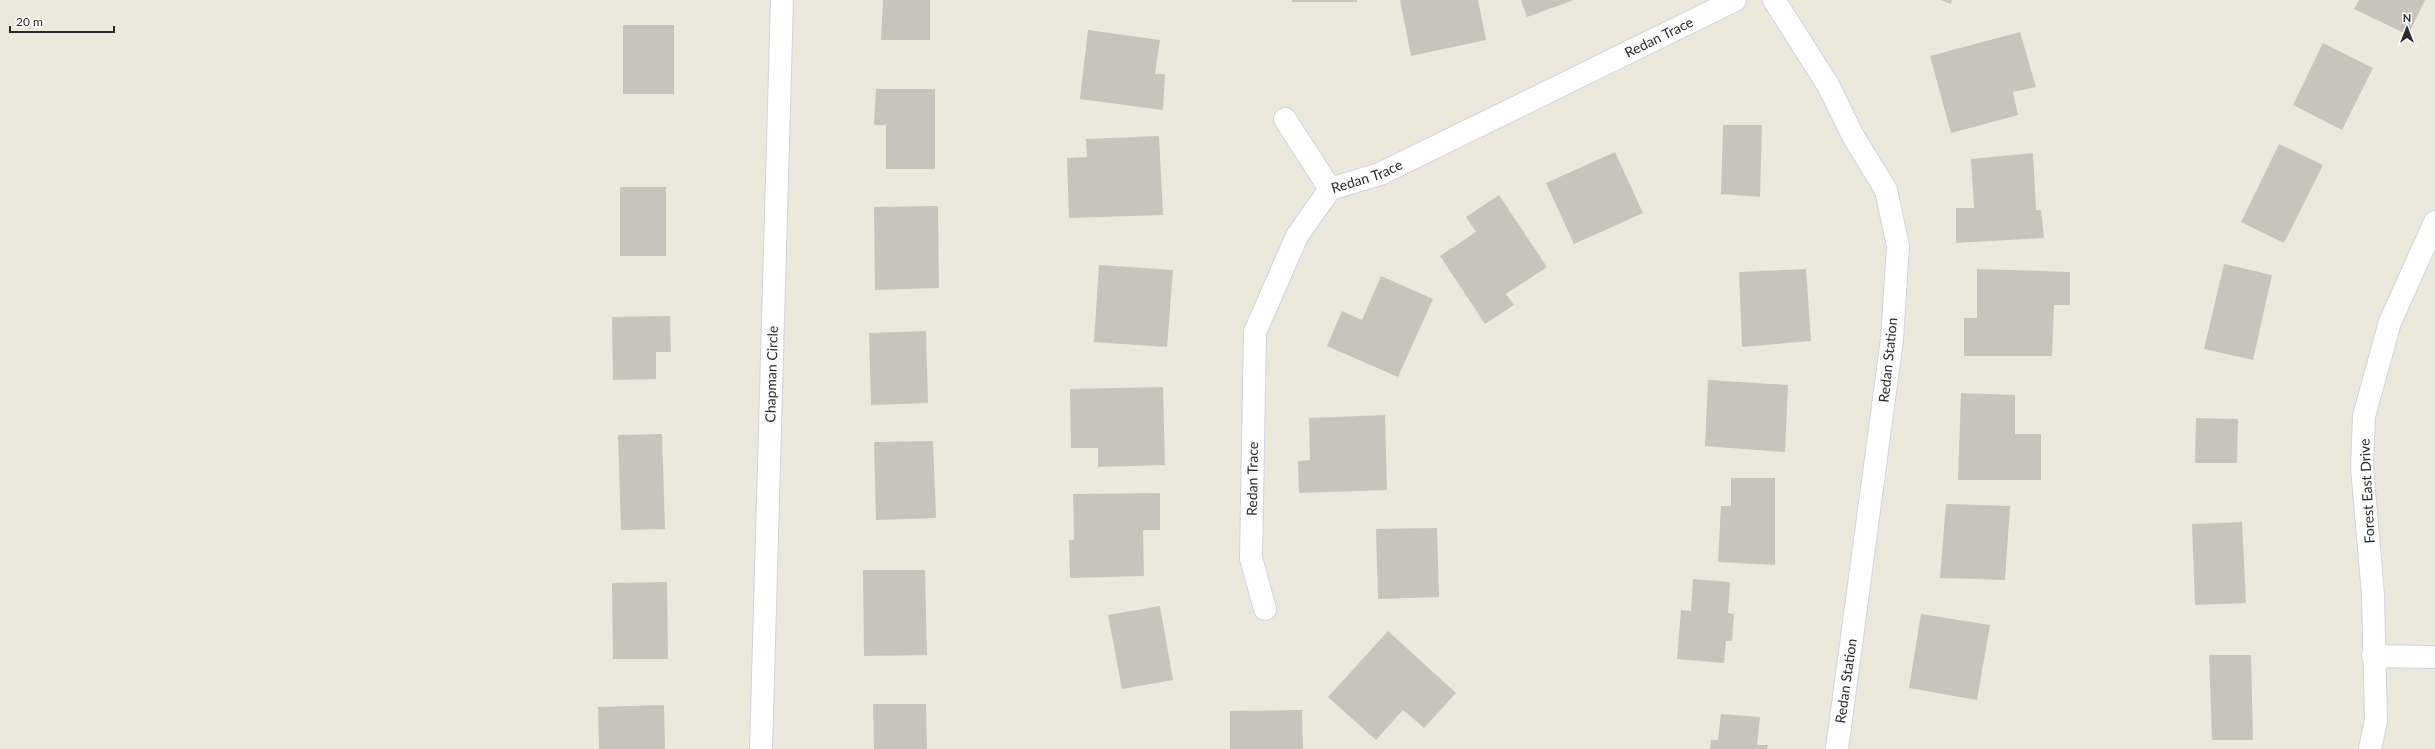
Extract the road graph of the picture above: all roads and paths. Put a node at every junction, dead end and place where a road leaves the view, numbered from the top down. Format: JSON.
{"nodes":[{"id":1,"x":782,"y":0,"type":"edge"},
{"id":2,"x":1735,"y":0,"type":"edge"},
{"id":3,"x":1774,"y":0,"type":"edge"},
{"id":4,"x":1285,"y":120,"type":"dead end"},
{"id":5,"x":1330,"y":189,"type":"junction"},
{"id":6,"x":2435,"y":222,"type":"edge"},
{"id":7,"x":1265,"y":609,"type":"dead end"},
{"id":8,"x":2373,"y":656,"type":"junction"},
{"id":9,"x":2435,"y":657,"type":"edge"},
{"id":10,"x":761,"y":749,"type":"edge"},
{"id":11,"x":1837,"y":749,"type":"edge"},
{"id":12,"x":2370,"y":749,"type":"edge"}],
"edges":[{"from":1,"to":10,"type":"street","name":"Chapman Circle"},
{"from":2,"to":5,"type":"street","name":"Redan Trace"},
{"from":3,"to":11,"type":"street","name":"Redan Station"},
{"from":4,"to":5,"type":"street"},
{"from":5,"to":7,"type":"street","name":"Redan Trace"},
{"from":6,"to":8,"type":"street","name":"Forest East Drive"},
{"from":8,"to":9,"type":"street"},
{"from":8,"to":12,"type":"street","name":"Forest East Drive"}]}
